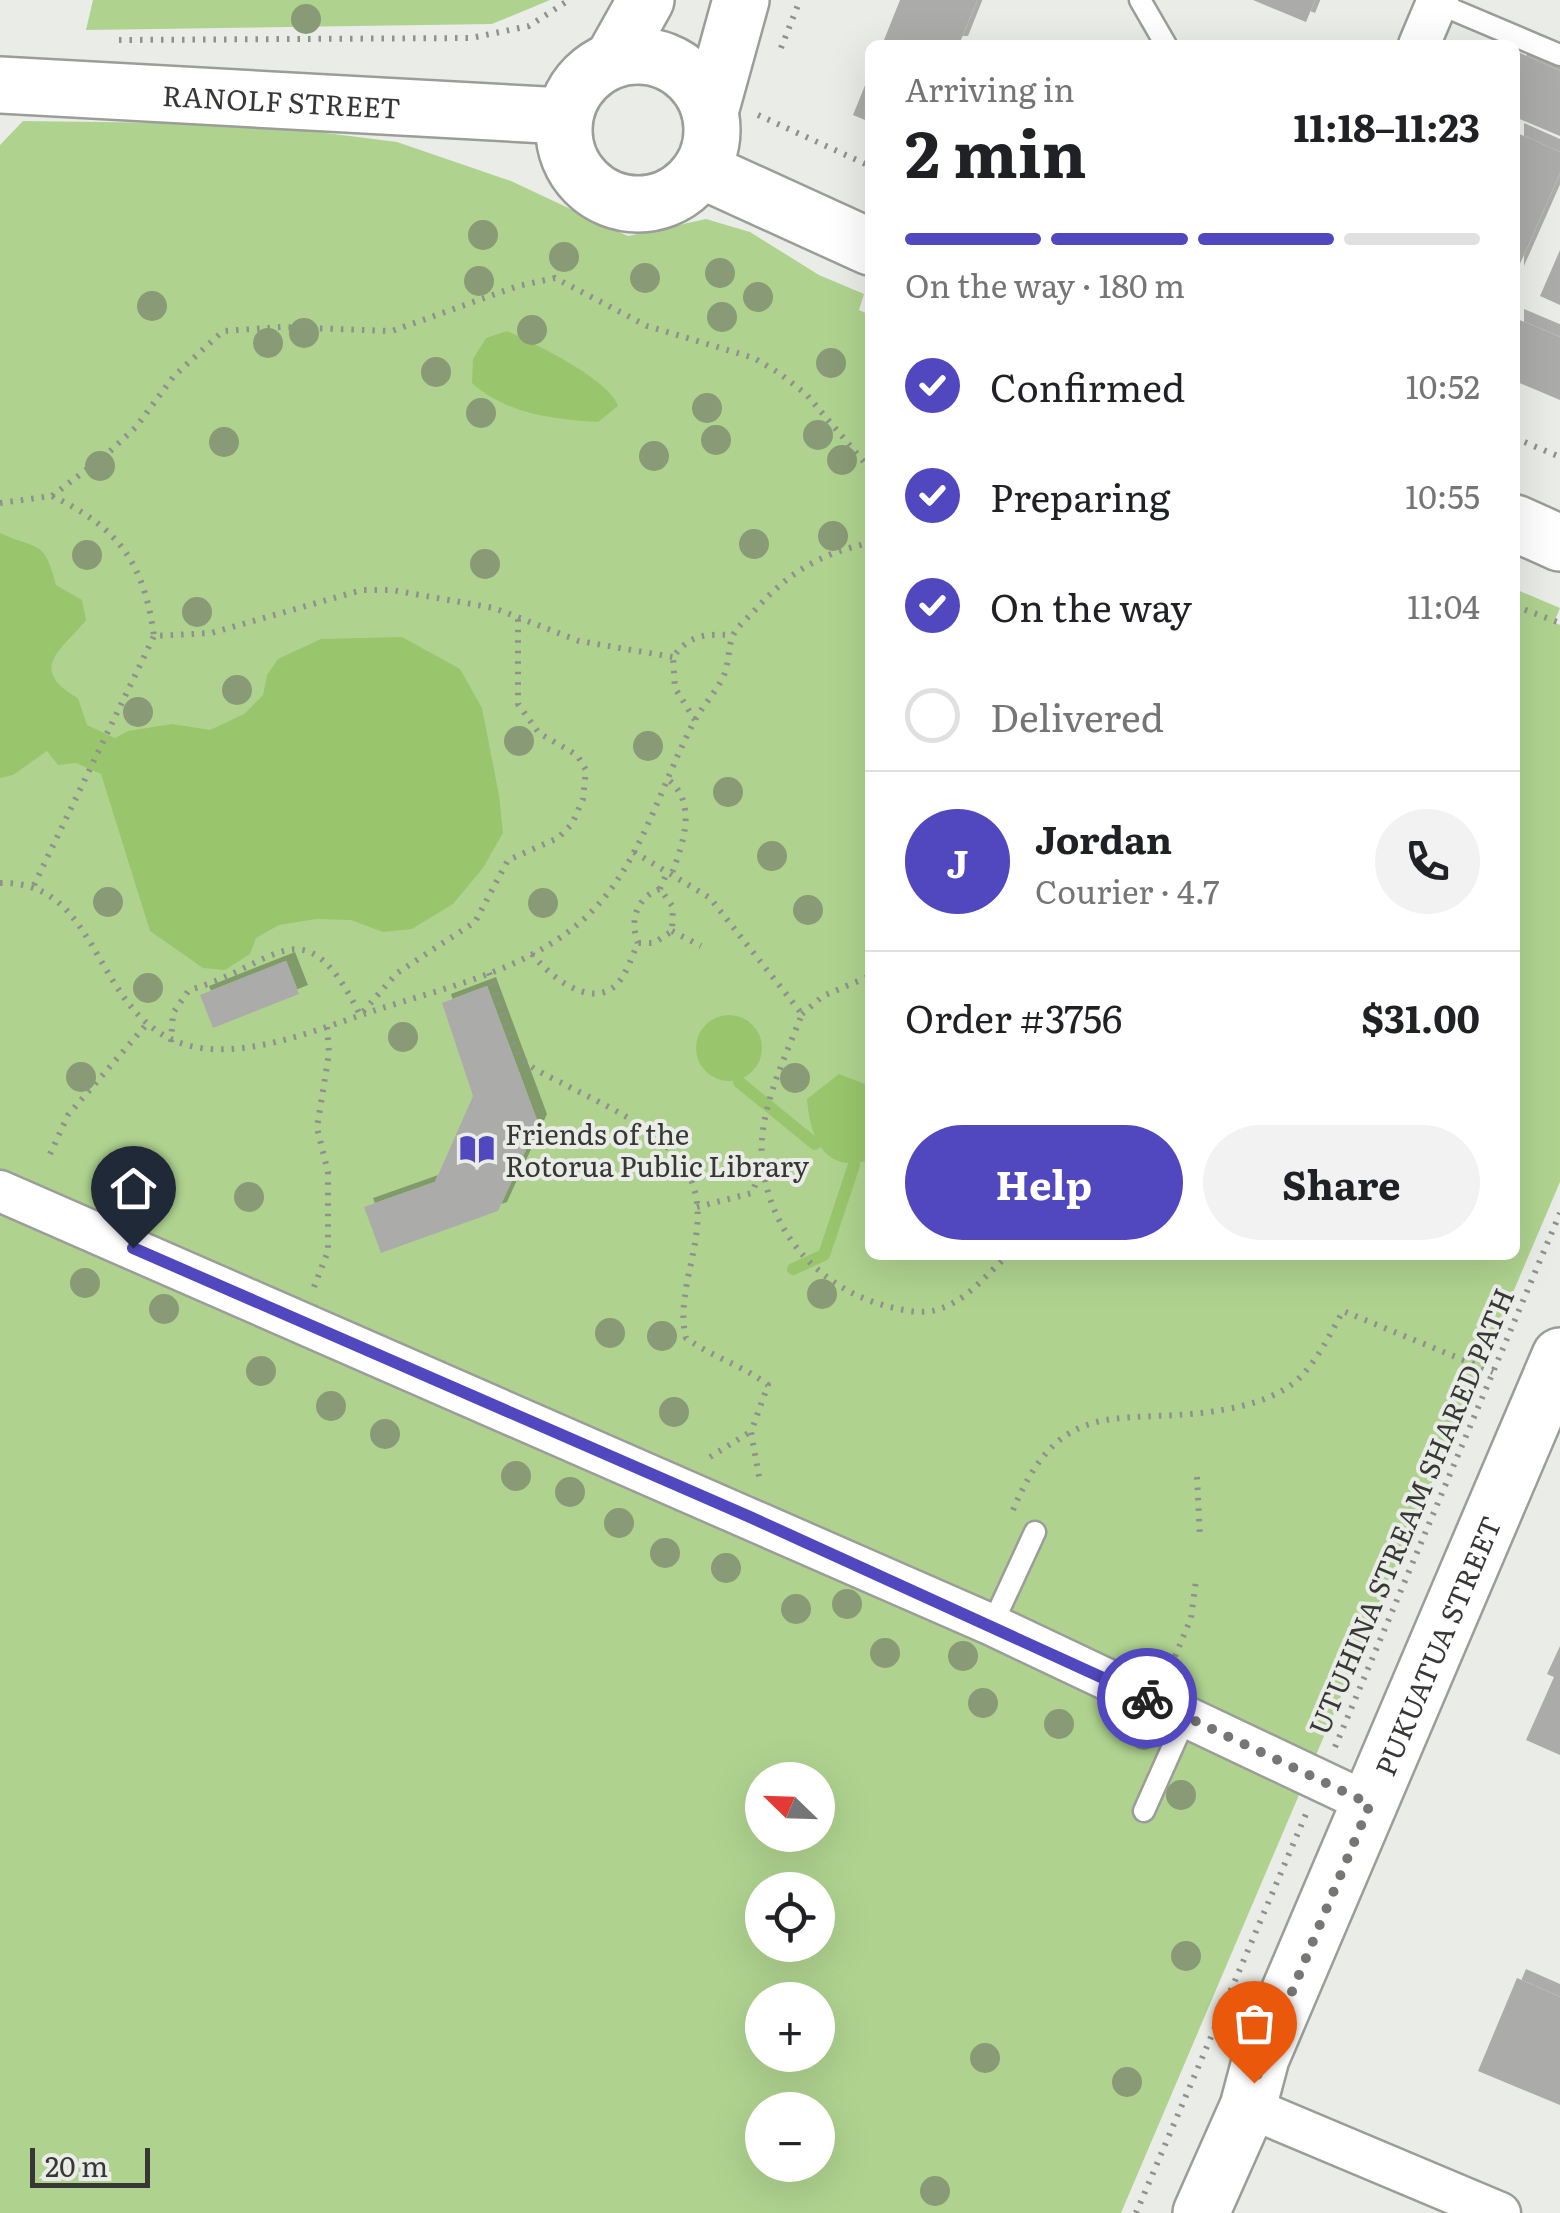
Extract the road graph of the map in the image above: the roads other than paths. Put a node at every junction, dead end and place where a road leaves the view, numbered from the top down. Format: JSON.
{"nodes":[{"id":1,"x":646,"y":0,"type":"edge"},
{"id":2,"x":742,"y":0,"type":"edge"},
{"id":3,"x":1140,"y":0,"type":"edge"},
{"id":4,"x":1437,"y":1,"type":"edge"},
{"id":5,"x":1163,"y":40,"type":"edge"},
{"id":6,"x":1421,"y":40,"type":"edge"},
{"id":7,"x":1560,"y":54,"type":"edge"},
{"id":8,"x":612,"y":59,"type":"junction"},
{"id":9,"x":0,"y":85,"type":"edge"},
{"id":10,"x":734,"y":107,"type":"junction"},
{"id":11,"x":564,"y":116,"type":"junction"},
{"id":12,"x":701,"y":170,"type":"junction"},
{"id":13,"x":865,"y":245,"type":"edge"},
{"id":14,"x":0,"y":1192,"type":"edge"},
{"id":15,"x":1560,"y":1356,"type":"edge"},
{"id":16,"x":1035,"y":1532,"type":"dead end"},
{"id":17,"x":992,"y":1625,"type":"junction"},
{"id":18,"x":1186,"y":1717,"type":"junction"},
{"id":19,"x":1370,"y":1804,"type":"junction"},
{"id":20,"x":1144,"y":1811,"type":"dead end"},
{"id":21,"x":1248,"y":2107,"type":"junction"},
{"id":22,"x":1201,"y":2213,"type":"edge"},
{"id":23,"x":1500,"y":2213,"type":"edge"}],
"edges":[{"from":1,"to":8,"type":"main road"},
{"from":2,"to":10,"type":"main road"},
{"from":3,"to":5,"type":"lane"},
{"from":4,"to":6,"type":"street"},
{"from":4,"to":7,"type":"lane"},
{"from":8,"to":10,"type":"main road"},
{"from":8,"to":11,"type":"main road"},
{"from":9,"to":11,"type":"main road","name":"RANOLF STREET"},
{"from":10,"to":12,"type":"main road"},
{"from":11,"to":12,"type":"main road"},
{"from":12,"to":13,"type":"main road"},
{"from":14,"to":17,"type":"street"},
{"from":15,"to":19,"type":"main road","name":"PUKUATUA STREET"},
{"from":16,"to":17,"type":"lane"},
{"from":17,"to":18,"type":"street"},
{"from":18,"to":19,"type":"street"},
{"from":18,"to":20,"type":"lane"},
{"from":19,"to":21,"type":"main road","name":"PUKUATUA STREET"},
{"from":21,"to":22,"type":"main road","name":"PUKUATUA STREET"},
{"from":21,"to":23,"type":"street"}]}
